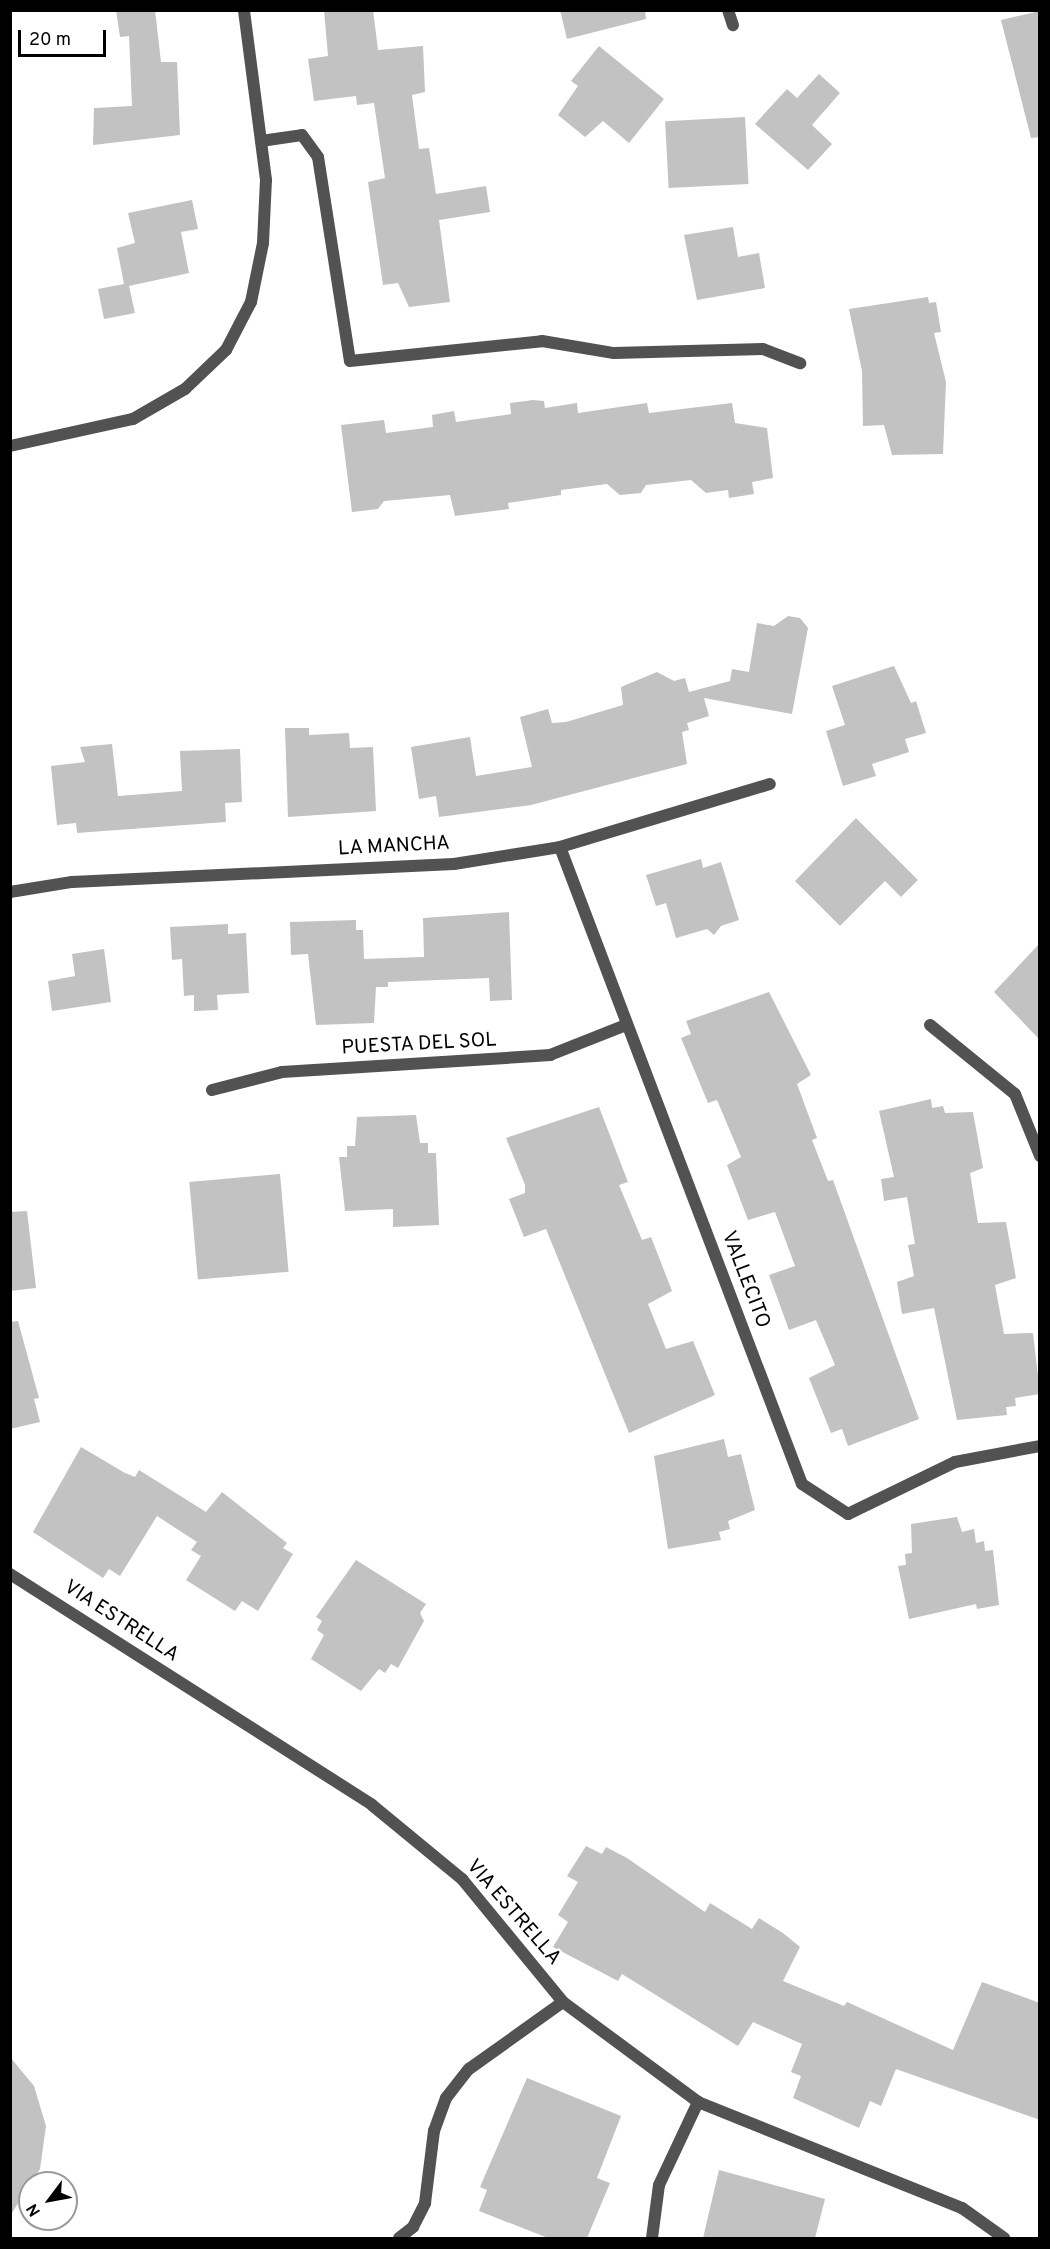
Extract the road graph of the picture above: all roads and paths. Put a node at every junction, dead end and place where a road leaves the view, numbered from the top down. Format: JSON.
{"nodes":[{"id":1,"x":244,"y":10,"type":"edge"},
{"id":2,"x":728,"y":10,"type":"edge"},
{"id":3,"x":733,"y":25,"type":"dead end"},
{"id":4,"x":261,"y":141,"type":"junction"},
{"id":5,"x":800,"y":363,"type":"dead end"},
{"id":6,"x":10,"y":446,"type":"edge"},
{"id":7,"x":770,"y":784,"type":"dead end"},
{"id":8,"x":560,"y":848,"type":"junction"},
{"id":9,"x":10,"y":892,"type":"edge"},
{"id":10,"x":626,"y":1025,"type":"junction"},
{"id":11,"x":930,"y":1025,"type":"dead end"},
{"id":12,"x":212,"y":1090,"type":"dead end"},
{"id":13,"x":1040,"y":1156,"type":"edge"},
{"id":14,"x":1040,"y":1446,"type":"edge"},
{"id":15,"x":10,"y":1574,"type":"edge"},
{"id":16,"x":563,"y":2002,"type":"junction"},
{"id":17,"x":698,"y":2102,"type":"junction"},
{"id":18,"x":399,"y":2238,"type":"edge"},
{"id":19,"x":652,"y":2238,"type":"edge"},
{"id":20,"x":1004,"y":2238,"type":"edge"}],
"edges":[{"from":1,"to":4,"type":"street"},
{"from":2,"to":3,"type":"street"},
{"from":4,"to":5,"type":"street"},
{"from":4,"to":6,"type":"street"},
{"from":7,"to":8,"type":"street","name":"LA MANCHA"},
{"from":8,"to":9,"type":"street","name":"LA MANCHA"},
{"from":8,"to":10,"type":"street","name":"VALLECITO"},
{"from":10,"to":12,"type":"street","name":"PUESTA DEL SOL"},
{"from":10,"to":14,"type":"street","name":"VALLECITO"},
{"from":11,"to":13,"type":"street"},
{"from":15,"to":16,"type":"street","name":"VIA ESTRELLA"},
{"from":16,"to":17,"type":"street","name":"VIA ESTRELLA"},
{"from":16,"to":18,"type":"street"},
{"from":17,"to":19,"type":"street"},
{"from":17,"to":20,"type":"street","name":"VIA ESTRELLA"}]}
